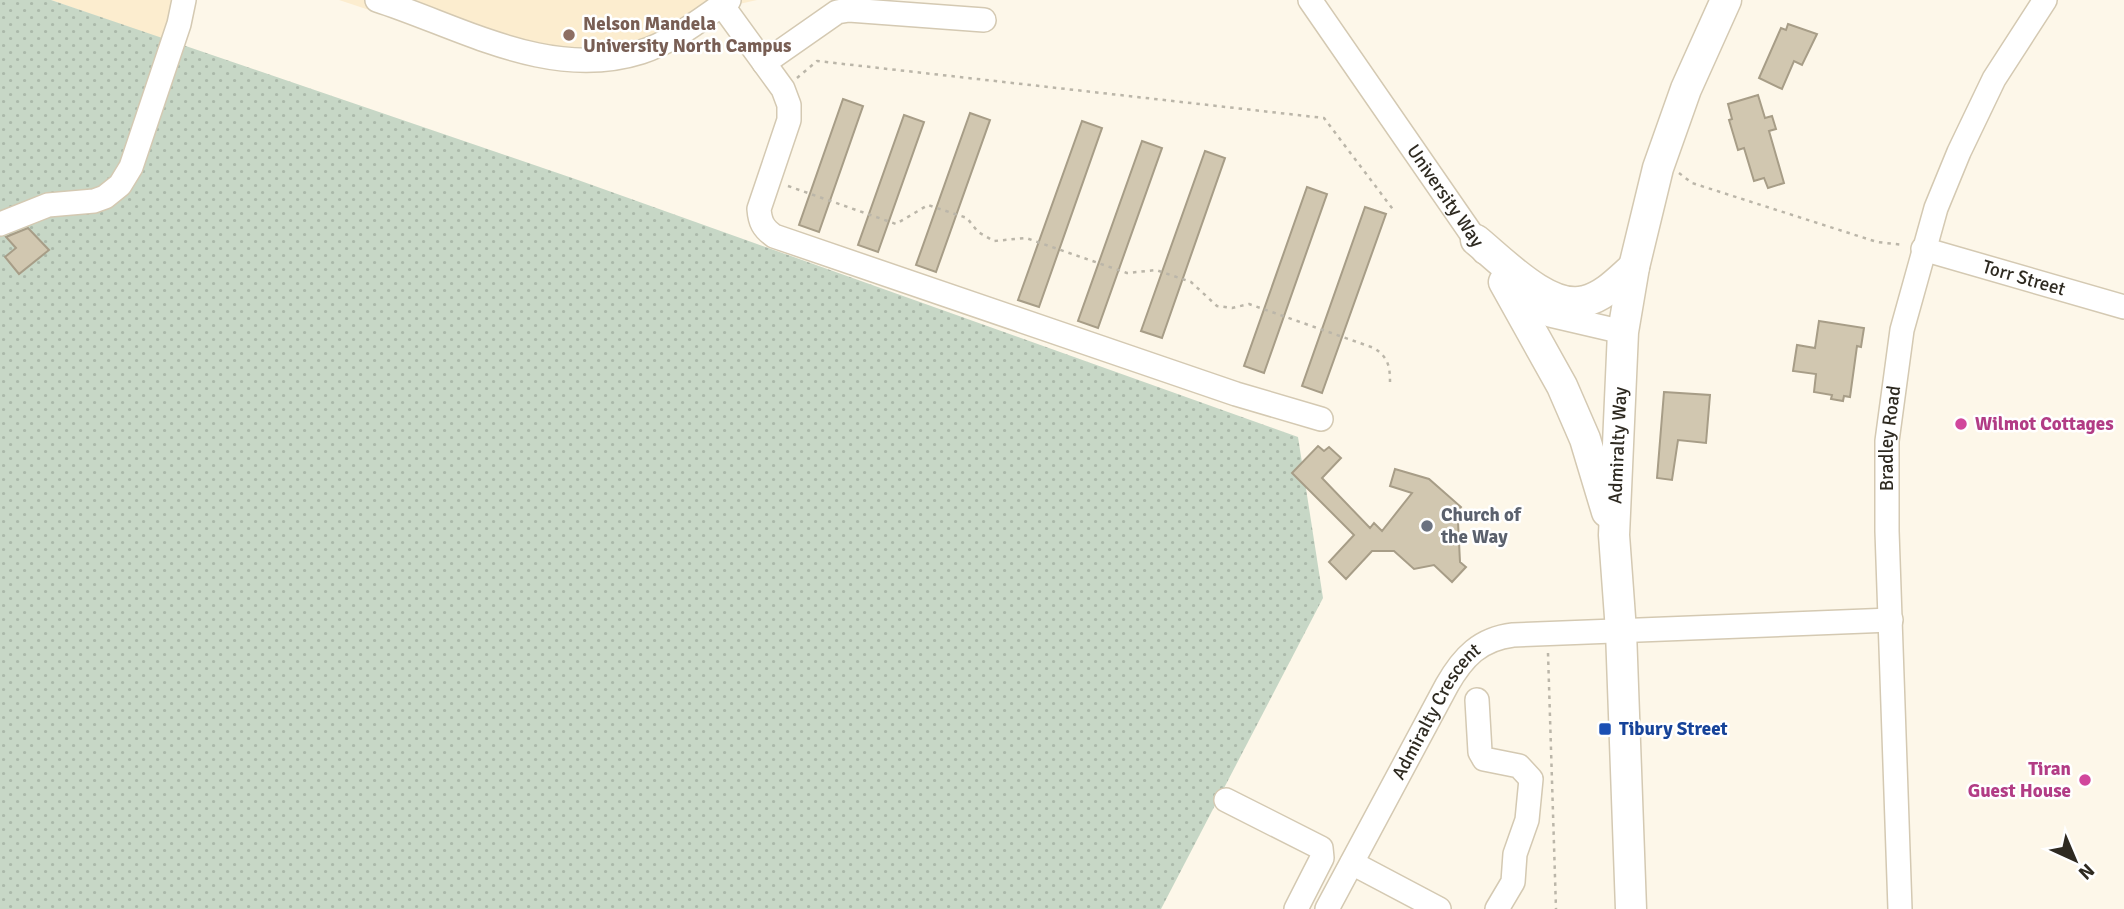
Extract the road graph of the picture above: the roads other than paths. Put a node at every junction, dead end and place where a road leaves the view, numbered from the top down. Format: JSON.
{"nodes":[{"id":1,"x":184,"y":0,"type":"edge"},
{"id":2,"x":377,"y":0,"type":"edge"},
{"id":3,"x":1310,"y":0,"type":"edge"},
{"id":4,"x":1726,"y":0,"type":"edge"},
{"id":5,"x":2045,"y":0,"type":"edge"},
{"id":6,"x":725,"y":2,"type":"edge"},
{"id":7,"x":410,"y":5,"type":"edge"},
{"id":8,"x":984,"y":20,"type":"dead end"},
{"id":9,"x":764,"y":63,"type":"junction"},
{"id":10,"x":0,"y":224,"type":"edge"},
{"id":11,"x":1476,"y":240,"type":"junction"},
{"id":12,"x":1923,"y":249,"type":"junction"},
{"id":13,"x":1634,"y":267,"type":"junction"},
{"id":14,"x":1504,"y":282,"type":"junction"},
{"id":15,"x":2124,"y":307,"type":"edge"},
{"id":16,"x":1623,"y":331,"type":"junction"},
{"id":17,"x":1321,"y":419,"type":"dead end"},
{"id":18,"x":1614,"y":535,"type":"junction"},
{"id":19,"x":1891,"y":620,"type":"junction"},
{"id":20,"x":1621,"y":631,"type":"junction"},
{"id":21,"x":1477,"y":700,"type":"dead end"},
{"id":22,"x":1226,"y":800,"type":"dead end"},
{"id":23,"x":1352,"y":863,"type":"junction"},
{"id":24,"x":1296,"y":909,"type":"edge"},
{"id":25,"x":1327,"y":909,"type":"edge"},
{"id":26,"x":1439,"y":909,"type":"edge"},
{"id":27,"x":1497,"y":909,"type":"edge"},
{"id":28,"x":1631,"y":909,"type":"edge"},
{"id":29,"x":1900,"y":909,"type":"edge"}],
"edges":[{"from":1,"to":10,"type":"street"},
{"from":2,"to":7,"type":"street"},
{"from":3,"to":11,"type":"street","name":"University Way"},
{"from":4,"to":13,"type":"main road","name":"Admiralty Way"},
{"from":5,"to":12,"type":"street","name":"Bradley Road"},
{"from":6,"to":7,"type":"street"},
{"from":6,"to":9,"type":"street"},
{"from":8,"to":9,"type":"street"},
{"from":9,"to":17,"type":"street"},
{"from":11,"to":13,"type":"main road"},
{"from":11,"to":14,"type":"street","name":"University Way"},
{"from":12,"to":15,"type":"street","name":"Torr Street"},
{"from":12,"to":19,"type":"street","name":"Bradley Road"},
{"from":13,"to":16,"type":"main road","name":"Admiralty Way"},
{"from":14,"to":16,"type":"street","name":"University Way"},
{"from":14,"to":18,"type":"main road"},
{"from":16,"to":18,"type":"main road","name":"Admiralty Way"},
{"from":18,"to":20,"type":"main road","name":"Admiralty Way"},
{"from":19,"to":20,"type":"street"},
{"from":19,"to":29,"type":"street","name":"Bradley Road"},
{"from":20,"to":23,"type":"street","name":"Admiralty Crescent"},
{"from":20,"to":28,"type":"main road","name":"Admiralty Way"},
{"from":21,"to":27,"type":"street"},
{"from":22,"to":24,"type":"street"},
{"from":23,"to":25,"type":"street","name":"Admiralty Crescent"},
{"from":23,"to":26,"type":"street"}]}
